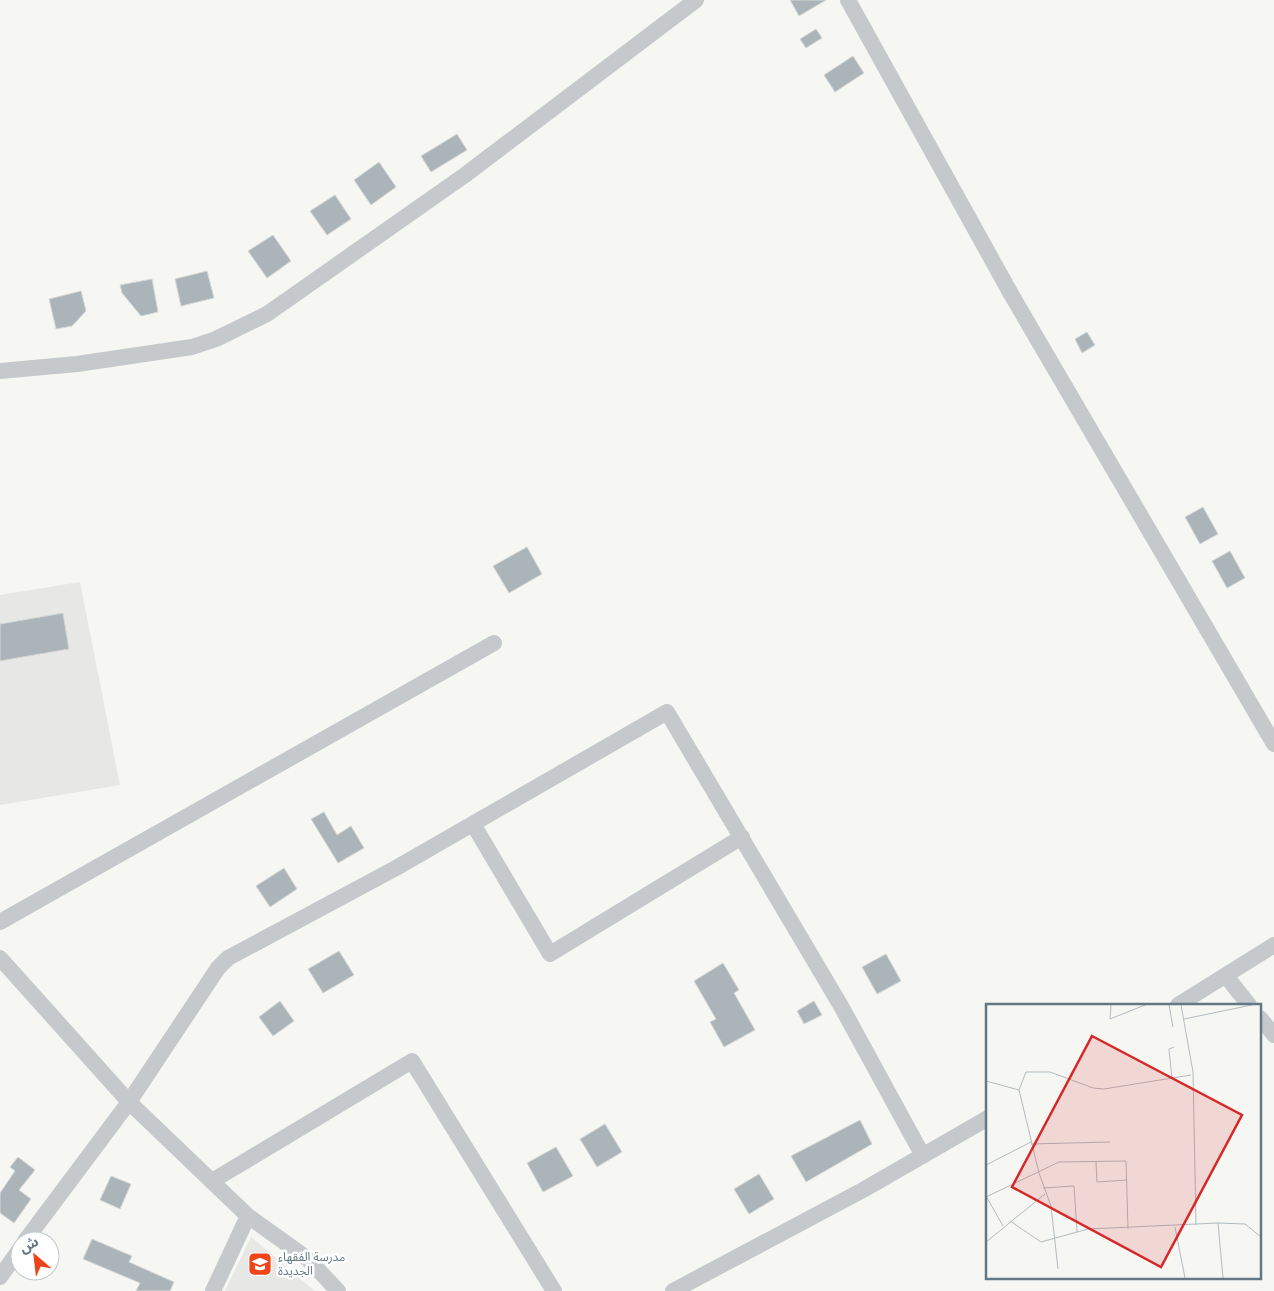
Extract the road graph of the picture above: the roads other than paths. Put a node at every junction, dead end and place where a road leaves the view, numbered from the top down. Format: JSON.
{"nodes":[{"id":1,"x":848,"y":0,"type":"edge"},
{"id":2,"x":688,"y":2,"type":"edge"},
{"id":3,"x":0,"y":371,"type":"edge"},
{"id":4,"x":494,"y":644,"type":"dead end"},
{"id":5,"x":1274,"y":744,"type":"edge"},
{"id":6,"x":473,"y":824,"type":"junction"},
{"id":7,"x":742,"y":837,"type":"junction"},
{"id":8,"x":0,"y":922,"type":"edge"},
{"id":9,"x":1274,"y":944,"type":"edge"},
{"id":10,"x":0,"y":958,"type":"edge"},
{"id":11,"x":1226,"y":976,"type":"junction"},
{"id":12,"x":1180,"y":1004,"type":"edge"},
{"id":13,"x":1248,"y":1004,"type":"edge"},
{"id":14,"x":1262,"y":1020,"type":"edge"},
{"id":15,"x":1274,"y":1035,"type":"edge"},
{"id":16,"x":130,"y":1102,"type":"junction"},
{"id":17,"x":986,"y":1119,"type":"edge"},
{"id":18,"x":923,"y":1156,"type":"junction"},
{"id":19,"x":212,"y":1181,"type":"junction"},
{"id":20,"x":248,"y":1216,"type":"junction"},
{"id":21,"x":33,"y":1231,"type":"edge"},
{"id":22,"x":10,"y":1263,"type":"edge"},
{"id":23,"x":0,"y":1277,"type":"edge"},
{"id":24,"x":212,"y":1291,"type":"edge"},
{"id":25,"x":338,"y":1291,"type":"edge"},
{"id":26,"x":554,"y":1291,"type":"edge"},
{"id":27,"x":672,"y":1291,"type":"edge"}],
"edges":[{"from":1,"to":5,"type":"street"},
{"from":2,"to":3,"type":"street"},
{"from":4,"to":8,"type":"street"},
{"from":6,"to":7,"type":"street"},
{"from":6,"to":7,"type":"street"},
{"from":6,"to":16,"type":"street"},
{"from":7,"to":18,"type":"street"},
{"from":9,"to":11,"type":"street"},
{"from":10,"to":16,"type":"street"},
{"from":11,"to":12,"type":"street"},
{"from":11,"to":13,"type":"street"},
{"from":14,"to":15,"type":"street"},
{"from":16,"to":19,"type":"street"},
{"from":16,"to":21,"type":"street"},
{"from":17,"to":18,"type":"street"},
{"from":18,"to":27,"type":"street"},
{"from":19,"to":20,"type":"street"},
{"from":19,"to":26,"type":"street"},
{"from":20,"to":24,"type":"street"},
{"from":20,"to":25,"type":"street"},
{"from":22,"to":23,"type":"street"}]}
